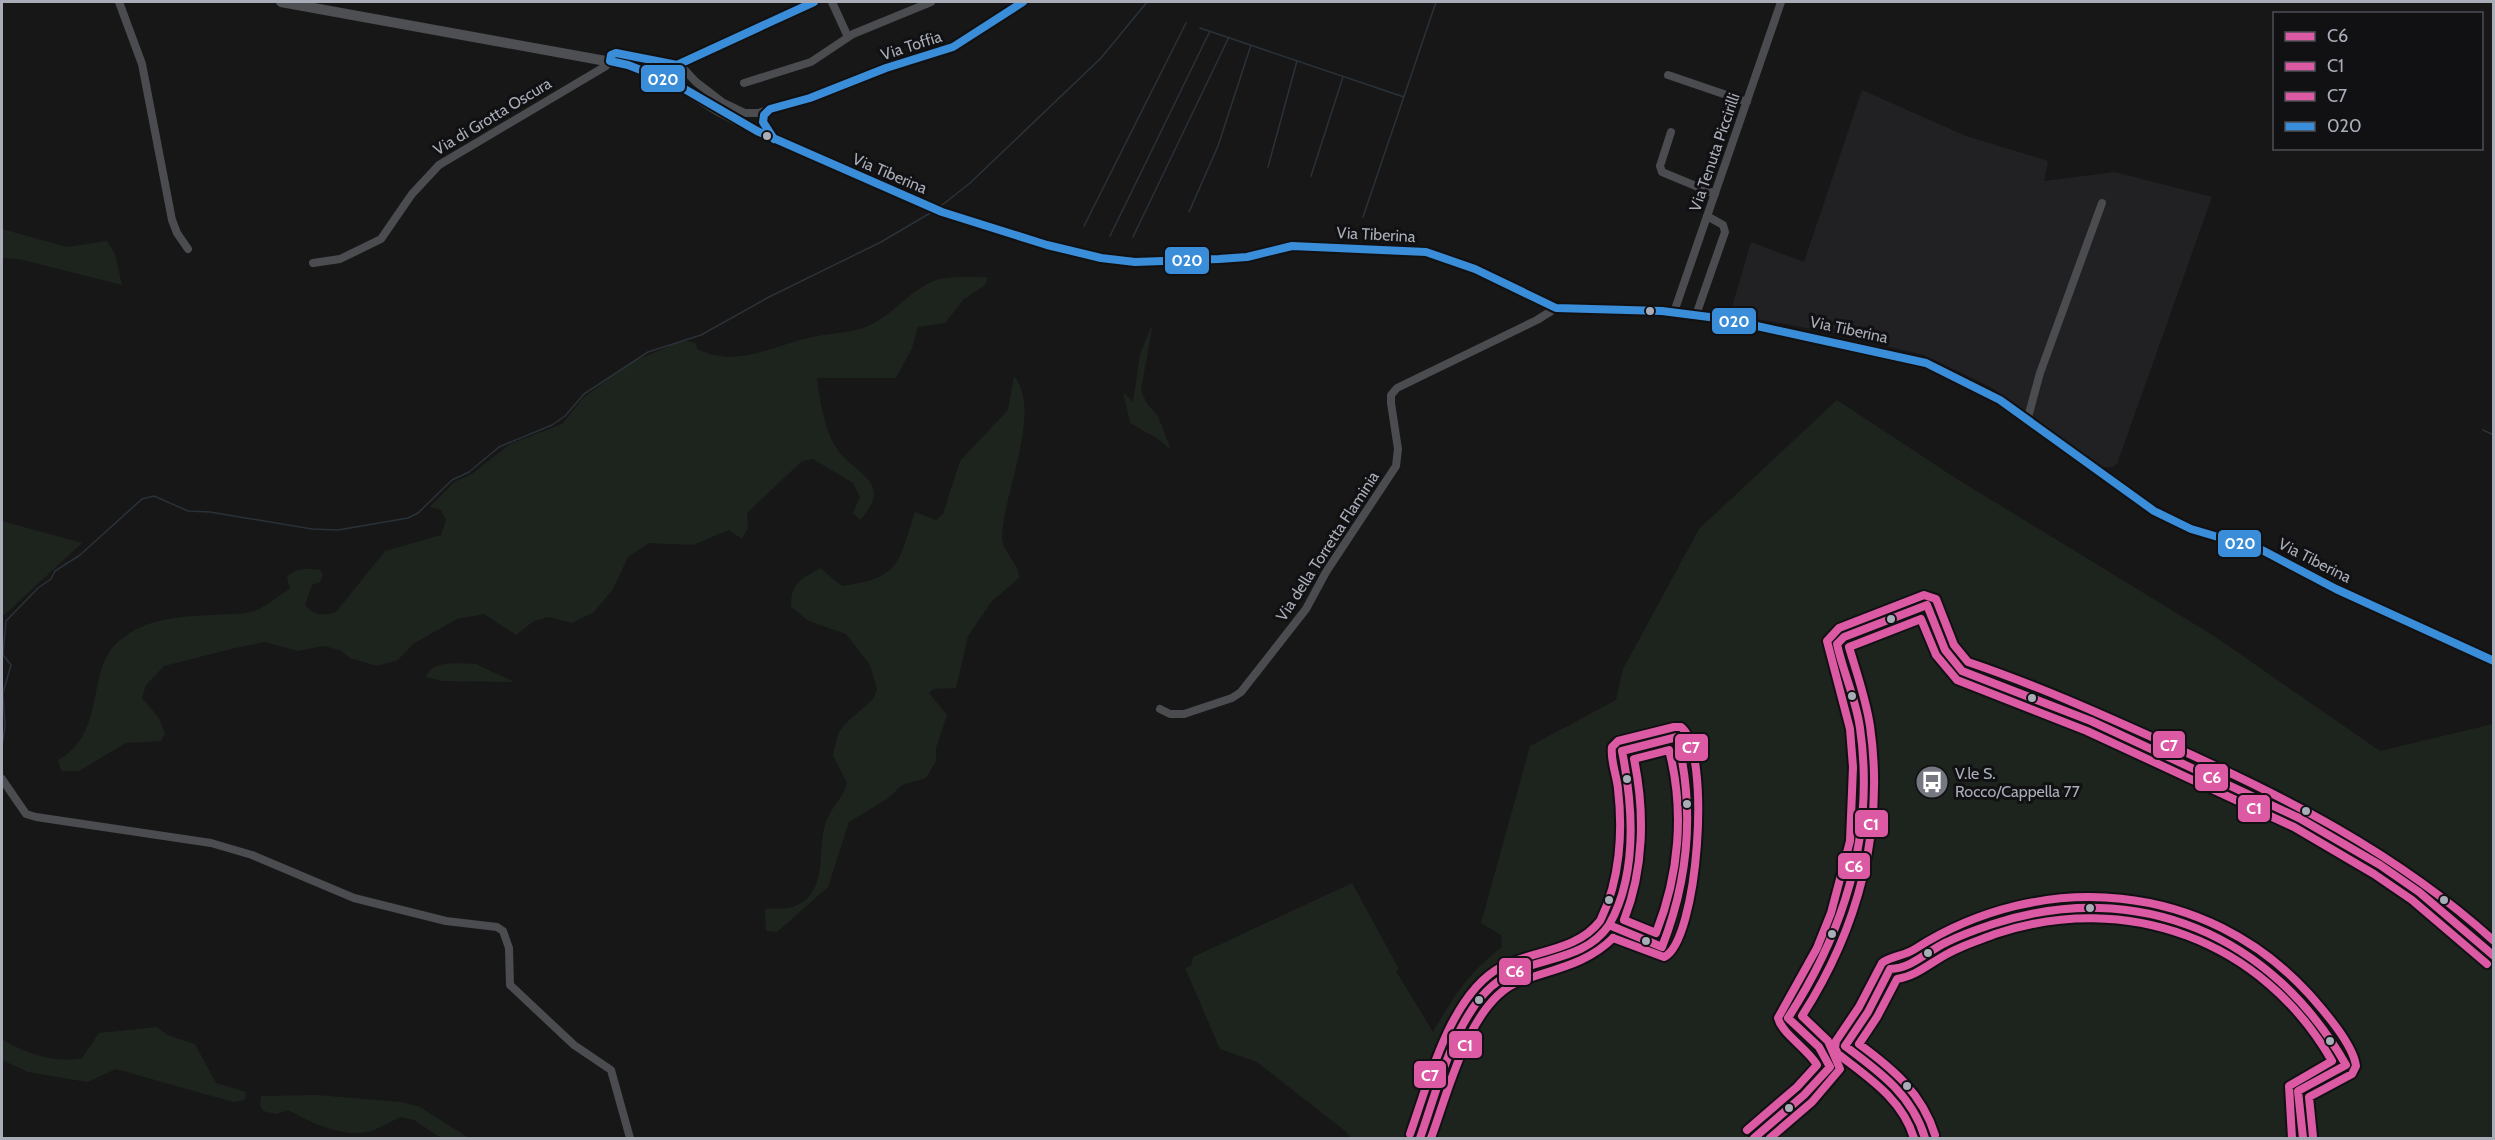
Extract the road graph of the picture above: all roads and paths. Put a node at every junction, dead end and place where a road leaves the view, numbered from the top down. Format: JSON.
{"nodes":[{"id":1,"x":119,"y":2,"type":"edge"},
{"id":2,"x":281,"y":2,"type":"edge"},
{"id":3,"x":814,"y":2,"type":"edge"},
{"id":4,"x":832,"y":2,"type":"edge"},
{"id":5,"x":931,"y":2,"type":"edge"},
{"id":6,"x":1023,"y":2,"type":"edge"},
{"id":7,"x":1780,"y":2,"type":"edge"},
{"id":8,"x":848,"y":37,"type":"junction"},
{"id":9,"x":610,"y":61,"type":"junction"},
{"id":10,"x":679,"y":64,"type":"junction"},
{"id":11,"x":1668,"y":75,"type":"dead end"},
{"id":12,"x":744,"y":83,"type":"dead end"},
{"id":13,"x":1747,"y":102,"type":"junction"},
{"id":14,"x":767,"y":111,"type":"junction"},
{"id":15,"x":760,"y":127,"type":"junction"},
{"id":16,"x":1671,"y":132,"type":"dead end"},
{"id":17,"x":1715,"y":194,"type":"junction"},
{"id":18,"x":2102,"y":203,"type":"dead end"},
{"id":19,"x":1707,"y":216,"type":"junction"},
{"id":20,"x":188,"y":249,"type":"dead end"},
{"id":21,"x":313,"y":263,"type":"dead end"},
{"id":22,"x":1556,"y":308,"type":"junction"},
{"id":23,"x":1674,"y":312,"type":"junction"},
{"id":24,"x":1696,"y":315,"type":"junction"},
{"id":25,"x":2027,"y":421,"type":"junction"},
{"id":26,"x":2493,"y":661,"type":"edge"},
{"id":27,"x":1160,"y":709,"type":"dead end"},
{"id":28,"x":2,"y":779,"type":"edge"},
{"id":29,"x":630,"y":1138,"type":"edge"}],
"edges":[{"from":1,"to":20,"type":"street"},
{"from":2,"to":9,"type":"main road","name":"Via Tiberina"},
{"from":3,"to":10,"type":"street"},
{"from":4,"to":8,"type":"street"},
{"from":5,"to":8,"type":"street"},
{"from":6,"to":14,"type":"street","name":"Via Toffia"},
{"from":7,"to":13,"type":"street","name":"Via Tenuta Piccirilli"},
{"from":8,"to":12,"type":"street"},
{"from":9,"to":10,"type":"street"},
{"from":9,"to":15,"type":"main road","name":"Via Tiberina"},
{"from":9,"to":21,"type":"street","name":"Via di Grotta Oscura"},
{"from":10,"to":14,"type":"street"},
{"from":11,"to":13,"type":"street"},
{"from":13,"to":17,"type":"street","name":"Via Tenuta Piccirilli"},
{"from":14,"to":15,"type":"street"},
{"from":15,"to":22,"type":"main road","name":"Via Tiberina"},
{"from":16,"to":17,"type":"street"},
{"from":17,"to":19,"type":"street","name":"Via Tenuta Piccirilli"},
{"from":18,"to":25,"type":"street"},
{"from":19,"to":23,"type":"street","name":"Via Tenuta Piccirilli"},
{"from":19,"to":24,"type":"street"},
{"from":22,"to":23,"type":"main road","name":"Via Tiberina"},
{"from":22,"to":27,"type":"street","name":"Via della Torretta Flaminia"},
{"from":23,"to":24,"type":"main road","name":"Via Tiberina"},
{"from":24,"to":25,"type":"main road","name":"Via Tiberina"},
{"from":25,"to":26,"type":"main road","name":"Via Tiberina"},
{"from":28,"to":29,"type":"street"}]}
